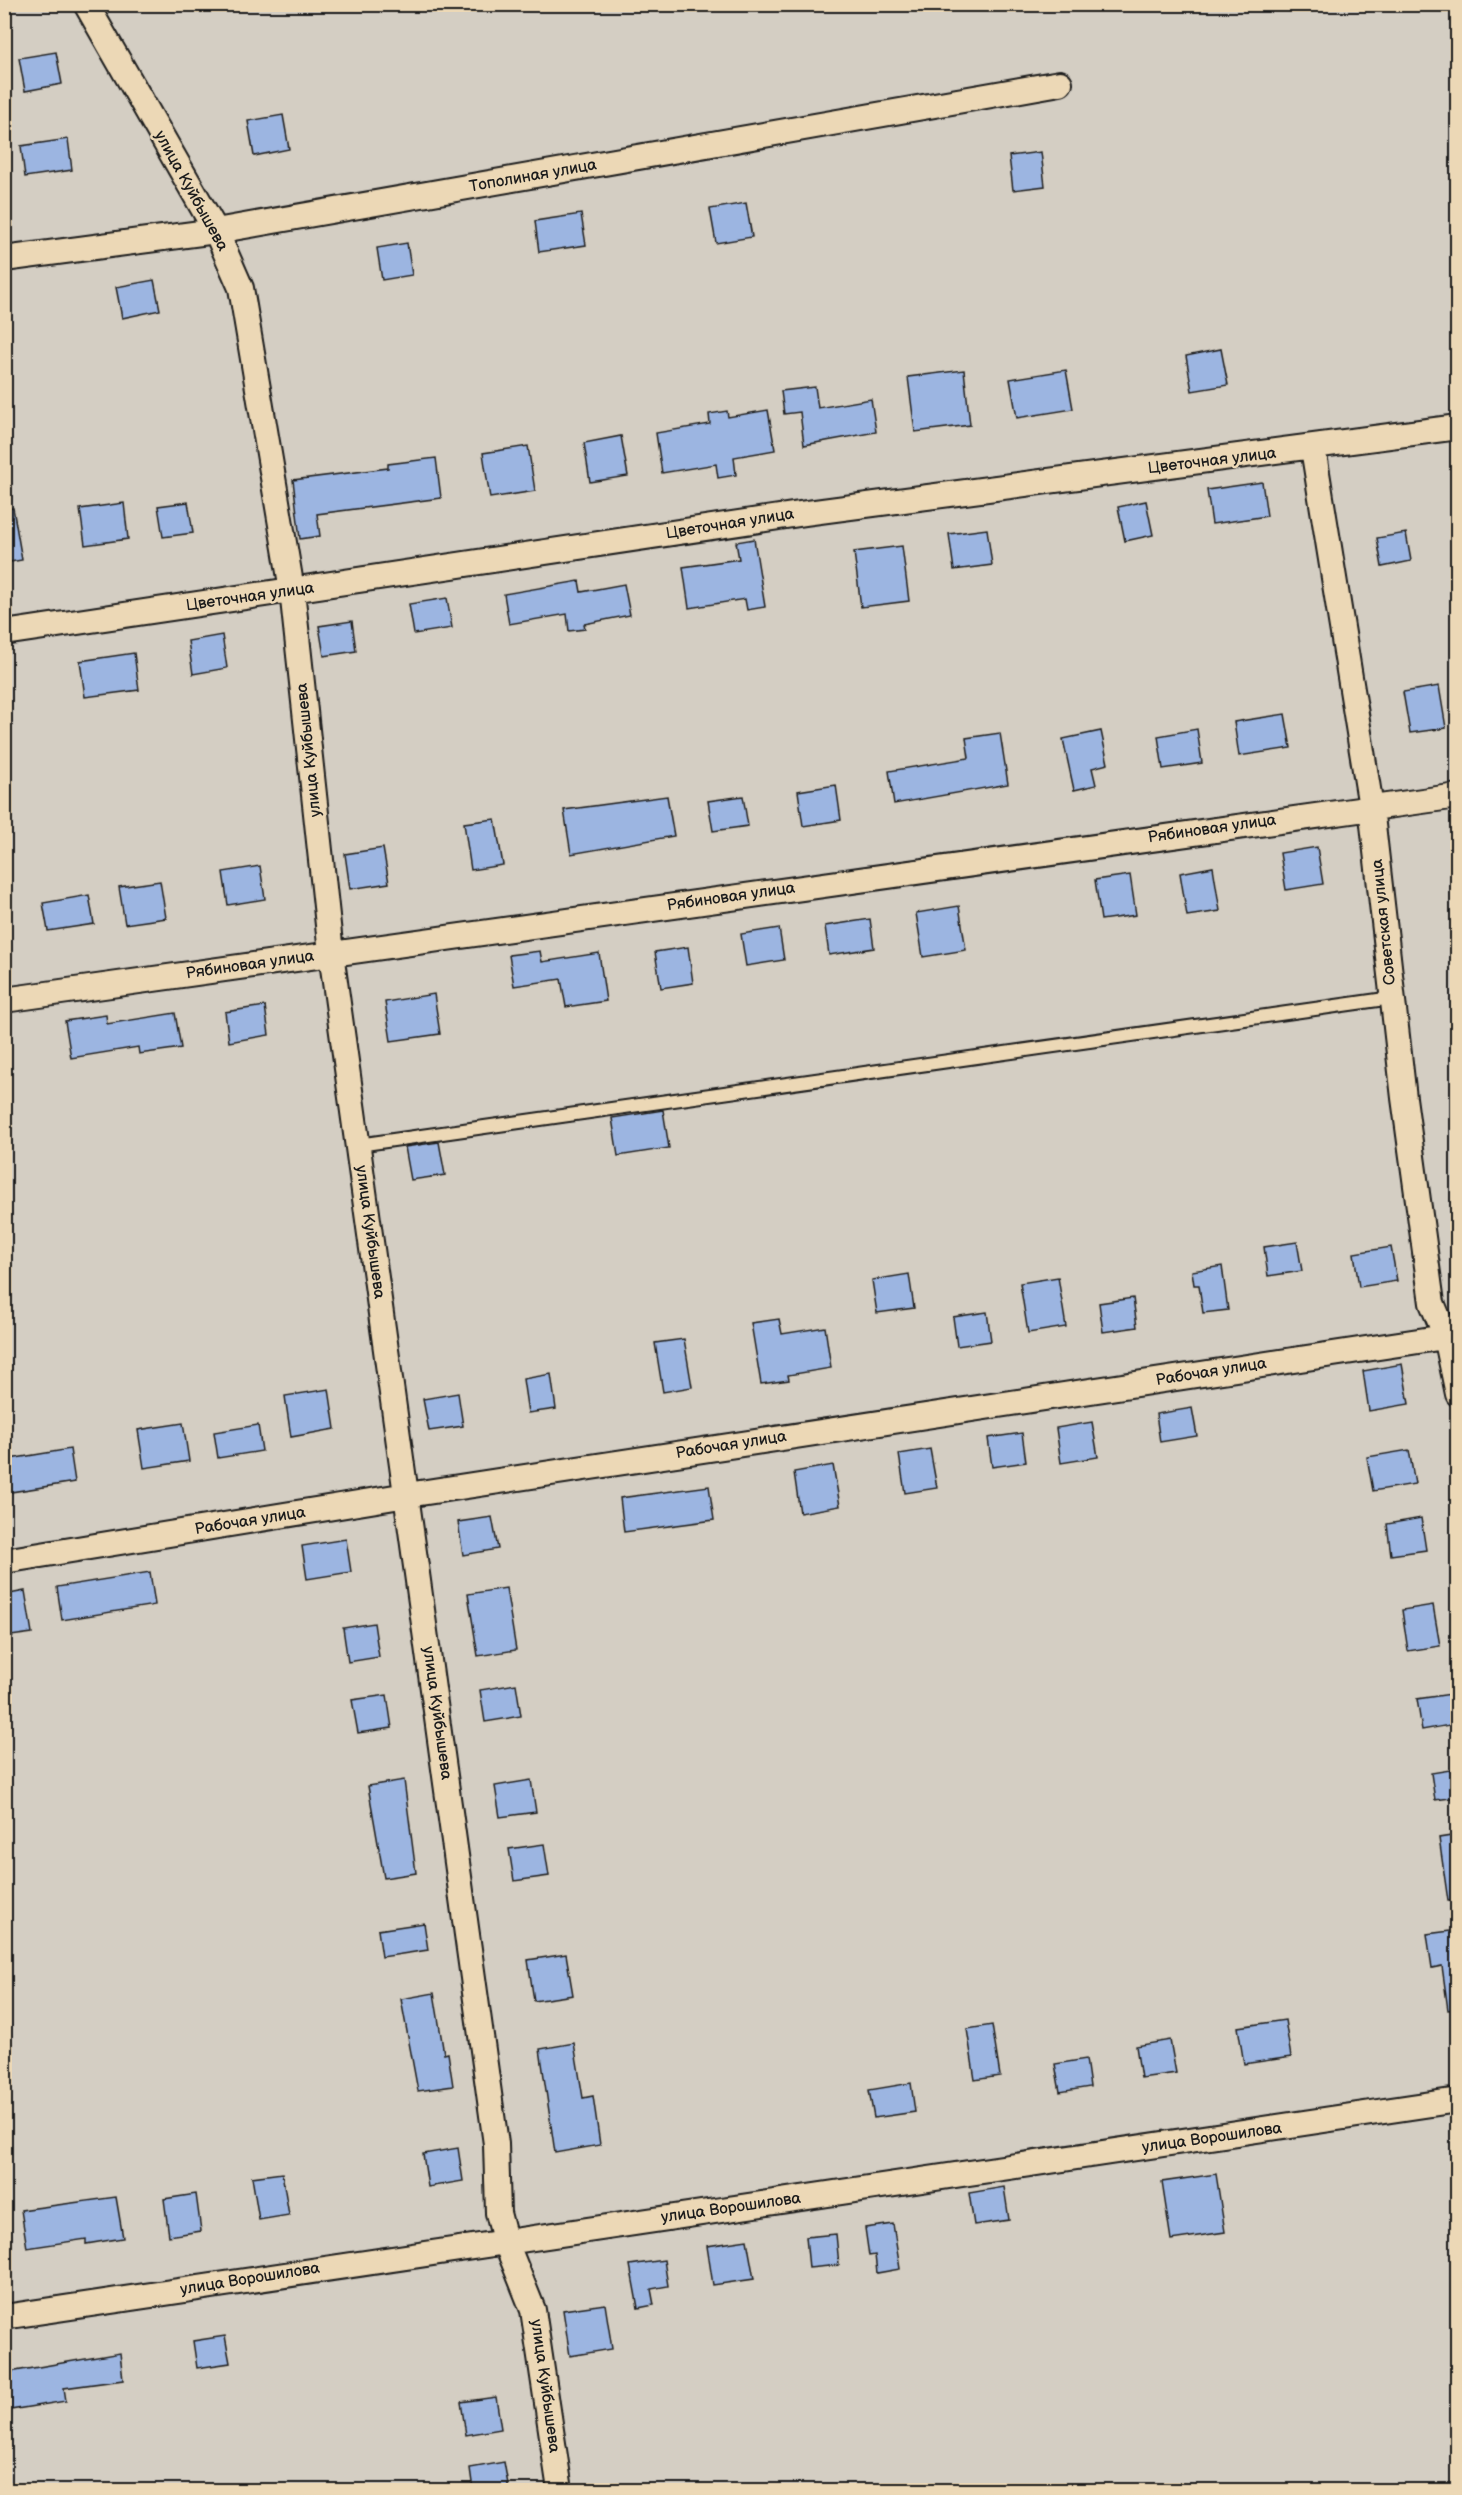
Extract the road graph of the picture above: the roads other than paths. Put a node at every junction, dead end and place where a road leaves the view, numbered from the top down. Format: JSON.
{"nodes":[{"id":1,"x":86,"y":4,"type":"edge"},
{"id":2,"x":1060,"y":83,"type":"dead end"},
{"id":3,"x":216,"y":231,"type":"junction"},
{"id":4,"x":4,"y":259,"type":"edge"},
{"id":5,"x":1458,"y":427,"type":"edge"},
{"id":6,"x":1313,"y":447,"type":"junction"},
{"id":7,"x":292,"y":590,"type":"junction"},
{"id":8,"x":4,"y":633,"type":"edge"},
{"id":9,"x":1458,"y":796,"type":"edge"},
{"id":10,"x":1371,"y":807,"type":"junction"},
{"id":11,"x":331,"y":953,"type":"junction"},
{"id":12,"x":1392,"y":998,"type":"junction"},
{"id":13,"x":4,"y":1000,"type":"edge"},
{"id":14,"x":358,"y":1145,"type":"junction"},
{"id":15,"x":1452,"y":1336,"type":"edge"},
{"id":16,"x":1458,"y":1394,"type":"edge"},
{"id":17,"x":407,"y":1495,"type":"junction"},
{"id":18,"x":4,"y":1561,"type":"edge"},
{"id":19,"x":1458,"y":2100,"type":"edge"},
{"id":20,"x":505,"y":2240,"type":"junction"},
{"id":21,"x":4,"y":2317,"type":"edge"},
{"id":22,"x":560,"y":2490,"type":"edge"}],
"edges":[{"from":1,"to":3,"type":"street","name":"улица Куйбышева"},
{"from":2,"to":3,"type":"street","name":"Тополиная улица"},
{"from":3,"to":4,"type":"street","name":"Тополиная улица"},
{"from":3,"to":7,"type":"street","name":"улица Куйбышева"},
{"from":5,"to":6,"type":"street","name":"Цветочная улица"},
{"from":6,"to":7,"type":"street","name":"Цветочная улица"},
{"from":6,"to":10,"type":"street","name":"Советская улица"},
{"from":7,"to":8,"type":"street","name":"Цветочная улица"},
{"from":7,"to":11,"type":"street","name":"улица Куйбышева"},
{"from":9,"to":10,"type":"street","name":"Рябиновая улица"},
{"from":10,"to":11,"type":"street","name":"Рябиновая улица"},
{"from":10,"to":12,"type":"street","name":"Советская улица"},
{"from":11,"to":13,"type":"street","name":"Рябиновая улица"},
{"from":11,"to":14,"type":"street","name":"улица Куйбышева"},
{"from":12,"to":14,"type":"lane"},
{"from":12,"to":15,"type":"street","name":"Советская улица"},
{"from":14,"to":17,"type":"street","name":"улица Куйбышева"},
{"from":15,"to":16,"type":"street","name":"Советская улица"},
{"from":15,"to":17,"type":"street","name":"Рабочая улица"},
{"from":17,"to":18,"type":"street","name":"Рабочая улица"},
{"from":17,"to":20,"type":"street","name":"улица Куйбышева"},
{"from":19,"to":20,"type":"street","name":"улица Ворошилова"},
{"from":20,"to":21,"type":"street","name":"улица Ворошилова"},
{"from":20,"to":22,"type":"street","name":"улица Куйбышева"}]}
